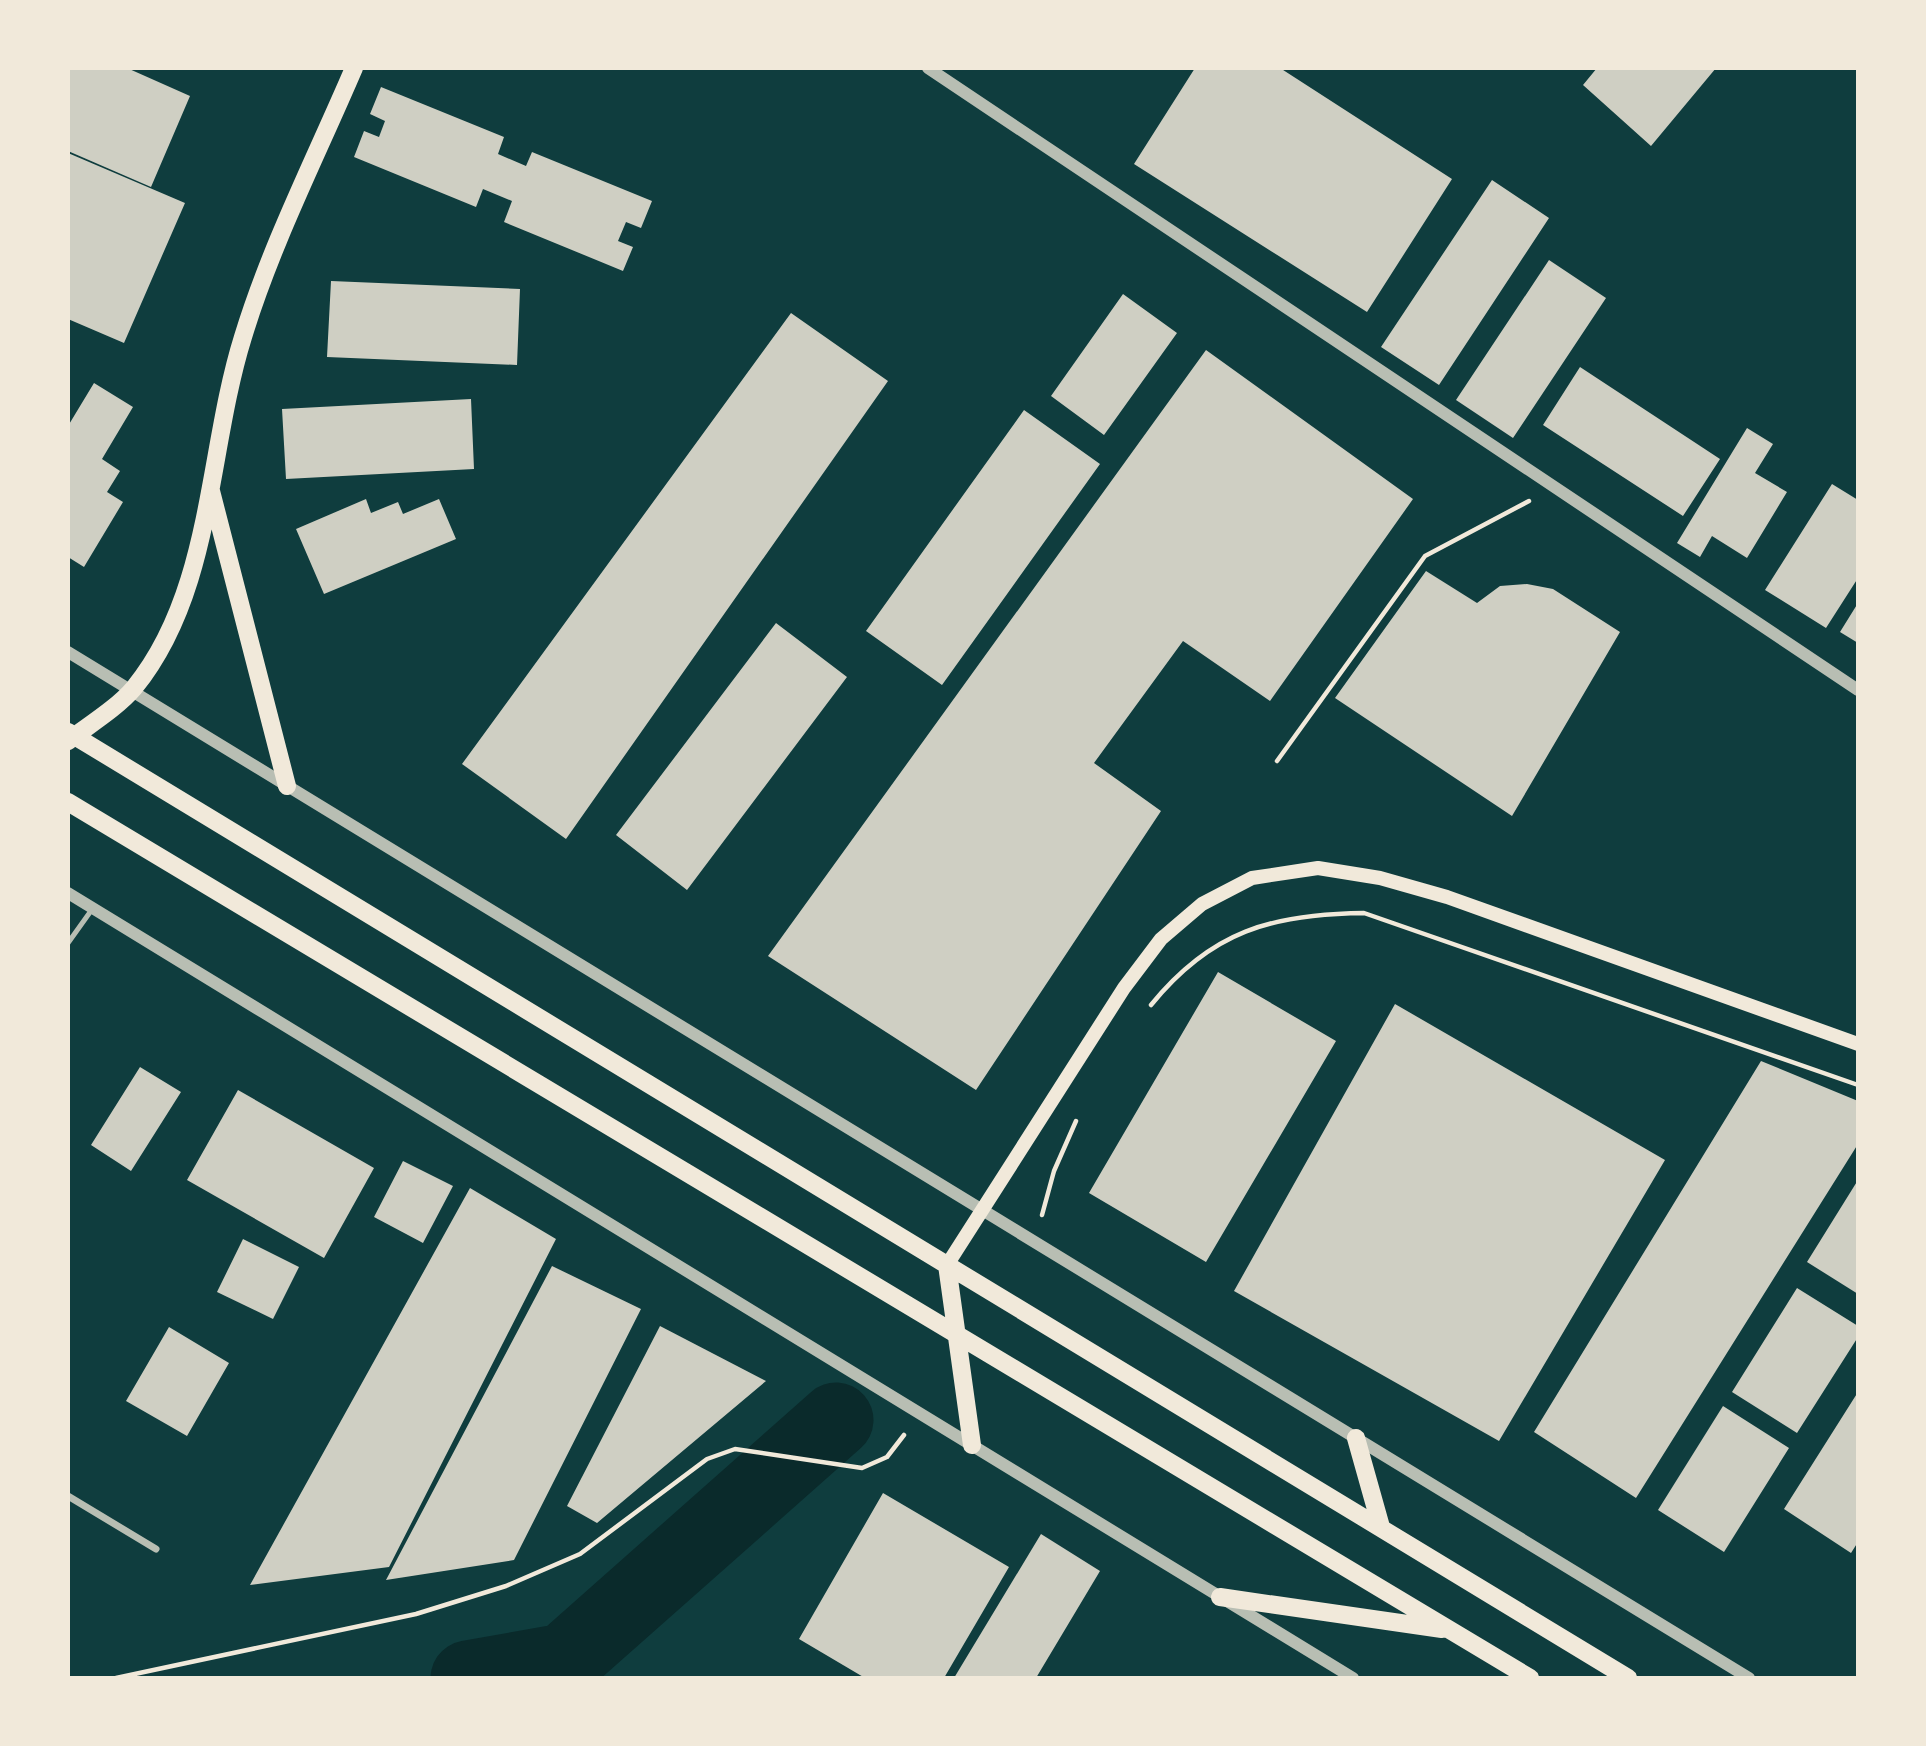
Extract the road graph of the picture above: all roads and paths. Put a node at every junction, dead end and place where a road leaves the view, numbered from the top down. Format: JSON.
{"nodes":[{"id":1,"x":354,"y":68,"type":"edge"},
{"id":2,"x":928,"y":68,"type":"edge"},
{"id":3,"x":210,"y":486,"type":"junction"},
{"id":4,"x":1554,"y":487,"type":"junction"},
{"id":5,"x":68,"y":652,"type":"edge"},
{"id":6,"x":132,"y":690,"type":"junction"},
{"id":7,"x":1858,"y":690,"type":"edge"},
{"id":8,"x":70,"y":736,"type":"edge"},
{"id":9,"x":1277,"y":761,"type":"dead end"},
{"id":10,"x":287,"y":786,"type":"junction"},
{"id":11,"x":68,"y":802,"type":"edge"},
{"id":12,"x":68,"y":893,"type":"edge"},
{"id":13,"x":93,"y":908,"type":"junction"},
{"id":14,"x":68,"y":943,"type":"edge"},
{"id":15,"x":1145,"y":1014,"type":"dead end"},
{"id":16,"x":1858,"y":1044,"type":"edge"},
{"id":17,"x":1858,"y":1085,"type":"edge"},
{"id":18,"x":1078,"y":1116,"type":"dead end"},
{"id":19,"x":1046,"y":1204,"type":"dead end"},
{"id":20,"x":982,"y":1209,"type":"junction"},
{"id":21,"x":947,"y":1265,"type":"junction"},
{"id":22,"x":959,"y":1335,"type":"junction"},
{"id":23,"x":1356,"y":1438,"type":"junction"},
{"id":24,"x":899,"y":1441,"type":"dead end"},
{"id":25,"x":972,"y":1445,"type":"junction"},
{"id":26,"x":68,"y":1496,"type":"edge"},
{"id":27,"x":1381,"y":1527,"type":"junction"},
{"id":28,"x":156,"y":1549,"type":"dead end"},
{"id":29,"x":1220,"y":1597,"type":"junction"},
{"id":30,"x":1451,"y":1630,"type":"junction"},
{"id":31,"x":116,"y":1678,"type":"edge"},
{"id":32,"x":1353,"y":1678,"type":"edge"},
{"id":33,"x":1530,"y":1678,"type":"edge"},
{"id":34,"x":1628,"y":1678,"type":"edge"},
{"id":35,"x":1749,"y":1678,"type":"edge"}],
"edges":[{"from":1,"to":3,"type":"main road"},
{"from":2,"to":4,"type":"street"},
{"from":3,"to":6,"type":"main road"},
{"from":3,"to":10,"type":"main road"},
{"from":4,"to":7,"type":"street"},
{"from":4,"to":9,"type":"path"},
{"from":5,"to":6,"type":"street"},
{"from":6,"to":8,"type":"main road"},
{"from":6,"to":10,"type":"street"},
{"from":8,"to":21,"type":"main road"},
{"from":10,"to":20,"type":"street"},
{"from":11,"to":22,"type":"main road"},
{"from":12,"to":13,"type":"street"},
{"from":13,"to":14,"type":"lane"},
{"from":13,"to":25,"type":"street"},
{"from":15,"to":17,"type":"path"},
{"from":16,"to":20,"type":"main road"},
{"from":18,"to":19,"type":"path"},
{"from":20,"to":21,"type":"main road"},
{"from":20,"to":23,"type":"street"},
{"from":21,"to":22,"type":"main road"},
{"from":21,"to":27,"type":"main road"},
{"from":22,"to":25,"type":"main road"},
{"from":22,"to":30,"type":"main road"},
{"from":23,"to":27,"type":"main road"},
{"from":23,"to":35,"type":"street"},
{"from":24,"to":31,"type":"path"},
{"from":25,"to":29,"type":"street"},
{"from":26,"to":28,"type":"street"},
{"from":27,"to":34,"type":"main road"},
{"from":29,"to":30,"type":"main road"},
{"from":29,"to":32,"type":"street"},
{"from":30,"to":33,"type":"main road"}]}
